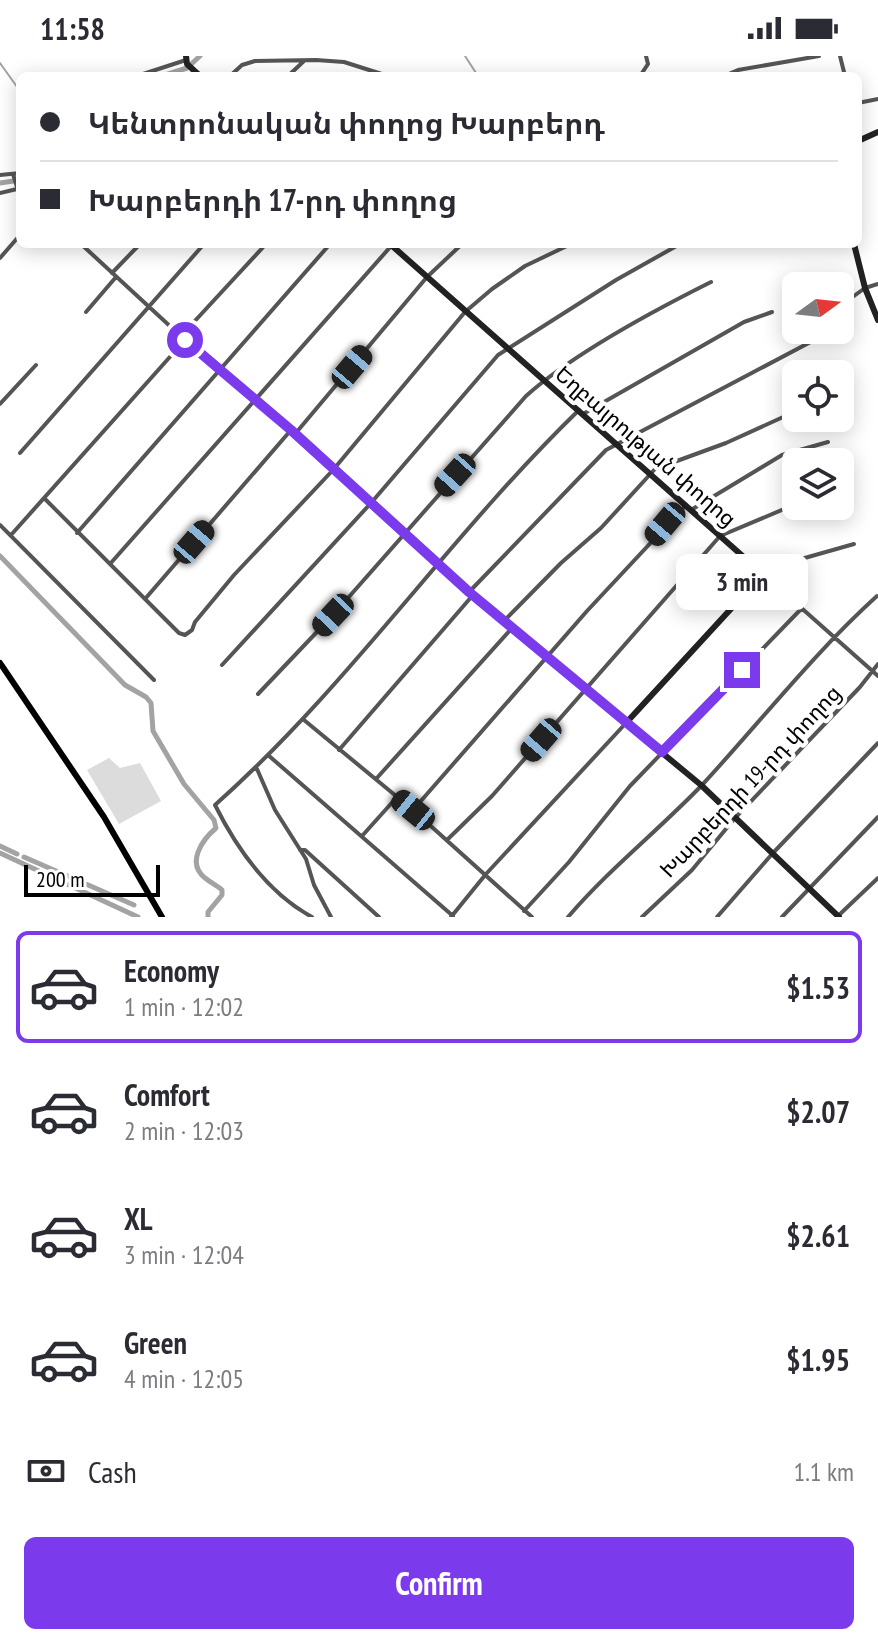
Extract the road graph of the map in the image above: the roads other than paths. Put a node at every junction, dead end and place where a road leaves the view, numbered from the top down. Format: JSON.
{"nodes":[{"id":1,"x":819,"y":56,"type":"edge"},
{"id":2,"x":305,"y":60,"type":"junction"},
{"id":3,"x":191,"y":68,"type":"edge"},
{"id":4,"x":164,"y":72,"type":"edge"},
{"id":5,"x":234,"y":72,"type":"edge"},
{"id":6,"x":292,"y":72,"type":"edge"},
{"id":7,"x":366,"y":72,"type":"edge"},
{"id":8,"x":733,"y":72,"type":"edge"},
{"id":9,"x":13,"y":174,"type":"junction"},
{"id":10,"x":16,"y":174,"type":"edge"},
{"id":11,"x":0,"y":175,"type":"edge"},
{"id":12,"x":16,"y":185,"type":"edge"},
{"id":13,"x":16,"y":240,"type":"edge"},
{"id":14,"x":85,"y":248,"type":"edge"},
{"id":15,"x":137,"y":248,"type":"edge"},
{"id":16,"x":201,"y":248,"type":"edge"},
{"id":17,"x":262,"y":248,"type":"edge"},
{"id":18,"x":327,"y":248,"type":"edge"},
{"id":19,"x":389,"y":248,"type":"edge"},
{"id":20,"x":395,"y":248,"type":"edge"},
{"id":21,"x":458,"y":248,"type":"edge"},
{"id":22,"x":563,"y":248,"type":"edge"},
{"id":23,"x":673,"y":248,"type":"edge"},
{"id":24,"x":855,"y":248,"type":"edge"},
{"id":25,"x":0,"y":258,"type":"edge"},
{"id":26,"x":114,"y":275,"type":"junction"},
{"id":27,"x":427,"y":277,"type":"junction"},
{"id":28,"x":711,"y":282,"type":"dead end"},
{"id":29,"x":878,"y":284,"type":"edge"},
{"id":30,"x":865,"y":288,"type":"junction"},
{"id":31,"x":854,"y":296,"type":"edge"},
{"id":32,"x":149,"y":307,"type":"junction"},
{"id":33,"x":86,"y":312,"type":"dead end"},
{"id":34,"x":465,"y":312,"type":"junction"},
{"id":35,"x":772,"y":312,"type":"dead end"},
{"id":36,"x":878,"y":320,"type":"edge"},
{"id":37,"x":183,"y":338,"type":"junction"},
{"id":38,"x":807,"y":344,"type":"edge"},
{"id":39,"x":508,"y":348,"type":"junction"},
{"id":40,"x":36,"y":365,"type":"dead end"},
{"id":41,"x":219,"y":371,"type":"junction"},
{"id":42,"x":544,"y":380,"type":"junction"},
{"id":43,"x":256,"y":402,"type":"junction"},
{"id":44,"x":0,"y":404,"type":"edge"},
{"id":45,"x":581,"y":412,"type":"junction"},
{"id":46,"x":782,"y":418,"type":"edge"},
{"id":47,"x":293,"y":432,"type":"junction"},
{"id":48,"x":828,"y":442,"type":"dead end"},
{"id":49,"x":617,"y":444,"type":"junction"},
{"id":50,"x":20,"y":453,"type":"dead end"},
{"id":51,"x":333,"y":470,"type":"junction"},
{"id":52,"x":650,"y":473,"type":"junction"},
{"id":53,"x":44,"y":498,"type":"junction"},
{"id":54,"x":371,"y":503,"type":"junction"},
{"id":55,"x":688,"y":507,"type":"junction"},
{"id":56,"x":782,"y":510,"type":"edge"},
{"id":57,"x":0,"y":525,"type":"edge"},
{"id":58,"x":404,"y":532,"type":"junction"},
{"id":59,"x":77,"y":533,"type":"junction"},
{"id":60,"x":11,"y":535,"type":"junction"},
{"id":61,"x":720,"y":536,"type":"junction"},
{"id":62,"x":854,"y":544,"type":"dead end"},
{"id":63,"x":110,"y":564,"type":"junction"},
{"id":64,"x":439,"y":565,"type":"junction"},
{"id":65,"x":761,"y":573,"type":"junction"},
{"id":66,"x":471,"y":593,"type":"junction"},
{"id":67,"x":877,"y":596,"type":"edge"},
{"id":68,"x":145,"y":599,"type":"junction"},
{"id":69,"x":802,"y":608,"type":"junction"},
{"id":70,"x":504,"y":621,"type":"junction"},
{"id":71,"x":512,"y":628,"type":"junction"},
{"id":72,"x":834,"y":635,"type":"junction"},
{"id":73,"x":547,"y":657,"type":"junction"},
{"id":74,"x":0,"y":663,"type":"edge"},
{"id":75,"x":878,"y":664,"type":"edge"},
{"id":76,"x":222,"y":665,"type":"dead end"},
{"id":77,"x":873,"y":671,"type":"junction"},
{"id":78,"x":878,"y":676,"type":"edge"},
{"id":79,"x":154,"y":680,"type":"dead end"},
{"id":80,"x":586,"y":692,"type":"junction"},
{"id":81,"x":258,"y":694,"type":"dead end"},
{"id":82,"x":304,"y":720,"type":"junction"},
{"id":83,"x":626,"y":723,"type":"junction"},
{"id":84,"x":878,"y":743,"type":"edge"},
{"id":85,"x":339,"y":750,"type":"junction"},
{"id":86,"x":662,"y":752,"type":"junction"},
{"id":87,"x":268,"y":755,"type":"junction"},
{"id":88,"x":257,"y":769,"type":"junction"},
{"id":89,"x":376,"y":779,"type":"junction"},
{"id":90,"x":701,"y":785,"type":"junction"},
{"id":91,"x":397,"y":797,"type":"junction"},
{"id":92,"x":413,"y":810,"type":"junction"},
{"id":93,"x":878,"y":817,"type":"edge"},
{"id":94,"x":735,"y":818,"type":"junction"},
{"id":95,"x":362,"y":836,"type":"junction"},
{"id":96,"x":447,"y":840,"type":"junction"},
{"id":97,"x":300,"y":850,"type":"junction"},
{"id":98,"x":773,"y":853,"type":"junction"},
{"id":99,"x":486,"y":874,"type":"junction"},
{"id":100,"x":878,"y":878,"type":"edge"},
{"id":101,"x":809,"y":888,"type":"junction"},
{"id":102,"x":524,"y":911,"type":"junction"},
{"id":103,"x":452,"y":916,"type":"edge"},
{"id":104,"x":838,"y":916,"type":"edge"},
{"id":105,"x":162,"y":917,"type":"edge"},
{"id":106,"x":312,"y":917,"type":"edge"},
{"id":107,"x":331,"y":917,"type":"edge"},
{"id":108,"x":379,"y":917,"type":"edge"},
{"id":109,"x":532,"y":917,"type":"edge"},
{"id":110,"x":568,"y":917,"type":"edge"},
{"id":111,"x":642,"y":917,"type":"edge"},
{"id":112,"x":717,"y":917,"type":"edge"},
{"id":113,"x":782,"y":917,"type":"edge"}],
"edges":[{"from":1,"to":8,"type":"street"},
{"from":2,"to":5,"type":"street"},
{"from":2,"to":6,"type":"street"},
{"from":2,"to":7,"type":"street"},
{"from":3,"to":4,"type":"street"},
{"from":9,"to":10,"type":"street"},
{"from":9,"to":11,"type":"street"},
{"from":9,"to":12,"type":"street"},
{"from":13,"to":25,"type":"street"},
{"from":14,"to":26,"type":"street"},
{"from":15,"to":26,"type":"street"},
{"from":16,"to":32,"type":"street"},
{"from":17,"to":37,"type":"street"},
{"from":18,"to":41,"type":"street"},
{"from":19,"to":43,"type":"street"},
{"from":20,"to":27,"type":"street","name":"Եղբայրության փողոց"},
{"from":21,"to":27,"type":"street"},
{"from":22,"to":34,"type":"street"},
{"from":23,"to":39,"type":"street"},
{"from":24,"to":30,"type":"street"},
{"from":26,"to":32,"type":"street"},
{"from":26,"to":33,"type":"street"},
{"from":27,"to":34,"type":"street","name":"Եղբայրության փողոց"},
{"from":27,"to":47,"type":"street"},
{"from":28,"to":42,"type":"street"},
{"from":29,"to":30,"type":"street"},
{"from":30,"to":31,"type":"street"},
{"from":30,"to":36,"type":"street"},
{"from":32,"to":37,"type":"street"},
{"from":32,"to":50,"type":"street"},
{"from":34,"to":39,"type":"street","name":"Եղբայրության փողոց"},
{"from":34,"to":51,"type":"street"},
{"from":35,"to":45,"type":"street"},
{"from":37,"to":41,"type":"street"},
{"from":37,"to":53,"type":"street"},
{"from":38,"to":49,"type":"street"},
{"from":39,"to":42,"type":"street","name":"Եղբայրության փողոց"},
{"from":39,"to":54,"type":"street"},
{"from":40,"to":44,"type":"street"},
{"from":41,"to":43,"type":"street"},
{"from":41,"to":59,"type":"street"},
{"from":42,"to":45,"type":"street","name":"Եղբայրության փողոց"},
{"from":42,"to":58,"type":"street"},
{"from":43,"to":47,"type":"street"},
{"from":43,"to":63,"type":"street"},
{"from":45,"to":49,"type":"street","name":"Եղբայրության փողոց"},
{"from":45,"to":64,"type":"street"},
{"from":46,"to":52,"type":"street"},
{"from":47,"to":51,"type":"street"},
{"from":47,"to":68,"type":"street"},
{"from":48,"to":55,"type":"street"},
{"from":49,"to":52,"type":"street","name":"Եղբայրության փողոց"},
{"from":49,"to":66,"type":"street"},
{"from":51,"to":54,"type":"street"},
{"from":51,"to":68,"type":"street"},
{"from":52,"to":55,"type":"street","name":"Եղբայրության փողոց"},
{"from":52,"to":70,"type":"street"},
{"from":53,"to":59,"type":"street"},
{"from":53,"to":60,"type":"street"},
{"from":54,"to":58,"type":"street"},
{"from":54,"to":76,"type":"street"},
{"from":55,"to":61,"type":"street","name":"Եղբայրության փողոց"},
{"from":55,"to":73,"type":"street"},
{"from":56,"to":61,"type":"street"},
{"from":57,"to":60,"type":"street"},
{"from":58,"to":64,"type":"street"},
{"from":58,"to":81,"type":"street"},
{"from":59,"to":63,"type":"street"},
{"from":60,"to":79,"type":"street"},
{"from":61,"to":65,"type":"street","name":"Եղբայրության փողոց"},
{"from":61,"to":80,"type":"street"},
{"from":62,"to":65,"type":"street"},
{"from":63,"to":68,"type":"street"},
{"from":64,"to":66,"type":"street"},
{"from":64,"to":82,"type":"street"},
{"from":65,"to":69,"type":"street","name":"Եղբայրության փողոց"},
{"from":65,"to":83,"type":"street"},
{"from":66,"to":70,"type":"street"},
{"from":66,"to":85,"type":"street"},
{"from":67,"to":72,"type":"street"},
{"from":69,"to":72,"type":"street","name":"Եղբայրության փողոց"},
{"from":69,"to":86,"type":"street"},
{"from":70,"to":71,"type":"street"},
{"from":71,"to":73,"type":"street"},
{"from":71,"to":89,"type":"street"},
{"from":72,"to":77,"type":"street","name":"Եղբայրության փողոց"},
{"from":72,"to":90,"type":"street"},
{"from":73,"to":80,"type":"street"},
{"from":73,"to":92,"type":"street"},
{"from":74,"to":105,"type":"main road"},
{"from":75,"to":77,"type":"street","name":"Խարբերդի 19-րդ փողոց"},
{"from":77,"to":78,"type":"street","name":"Եղբայրության փողոց"},
{"from":77,"to":94,"type":"street","name":"Խարբերդի 19-րդ փողոց"},
{"from":80,"to":83,"type":"street"},
{"from":80,"to":96,"type":"street"},
{"from":82,"to":85,"type":"street"},
{"from":82,"to":87,"type":"street"},
{"from":83,"to":86,"type":"street"},
{"from":83,"to":99,"type":"street"},
{"from":84,"to":98,"type":"street"},
{"from":85,"to":89,"type":"street"},
{"from":86,"to":90,"type":"street"},
{"from":86,"to":102,"type":"street"},
{"from":87,"to":88,"type":"street"},
{"from":87,"to":95,"type":"street"},
{"from":88,"to":97,"type":"street"},
{"from":88,"to":106,"type":"street"},
{"from":89,"to":91,"type":"street"},
{"from":90,"to":94,"type":"street"},
{"from":90,"to":110,"type":"street"},
{"from":91,"to":92,"type":"street"},
{"from":91,"to":95,"type":"street"},
{"from":92,"to":96,"type":"street"},
{"from":93,"to":101,"type":"street"},
{"from":94,"to":98,"type":"street"},
{"from":94,"to":111,"type":"street","name":"Խարբերդի 19-րդ փողոց"},
{"from":95,"to":103,"type":"street"},
{"from":96,"to":99,"type":"street"},
{"from":97,"to":107,"type":"street"},
{"from":97,"to":108,"type":"street"},
{"from":98,"to":101,"type":"street"},
{"from":98,"to":112,"type":"street"},
{"from":99,"to":102,"type":"street"},
{"from":99,"to":103,"type":"street"},
{"from":100,"to":104,"type":"street"},
{"from":101,"to":104,"type":"street"},
{"from":101,"to":113,"type":"street"},
{"from":102,"to":109,"type":"street"}]}
